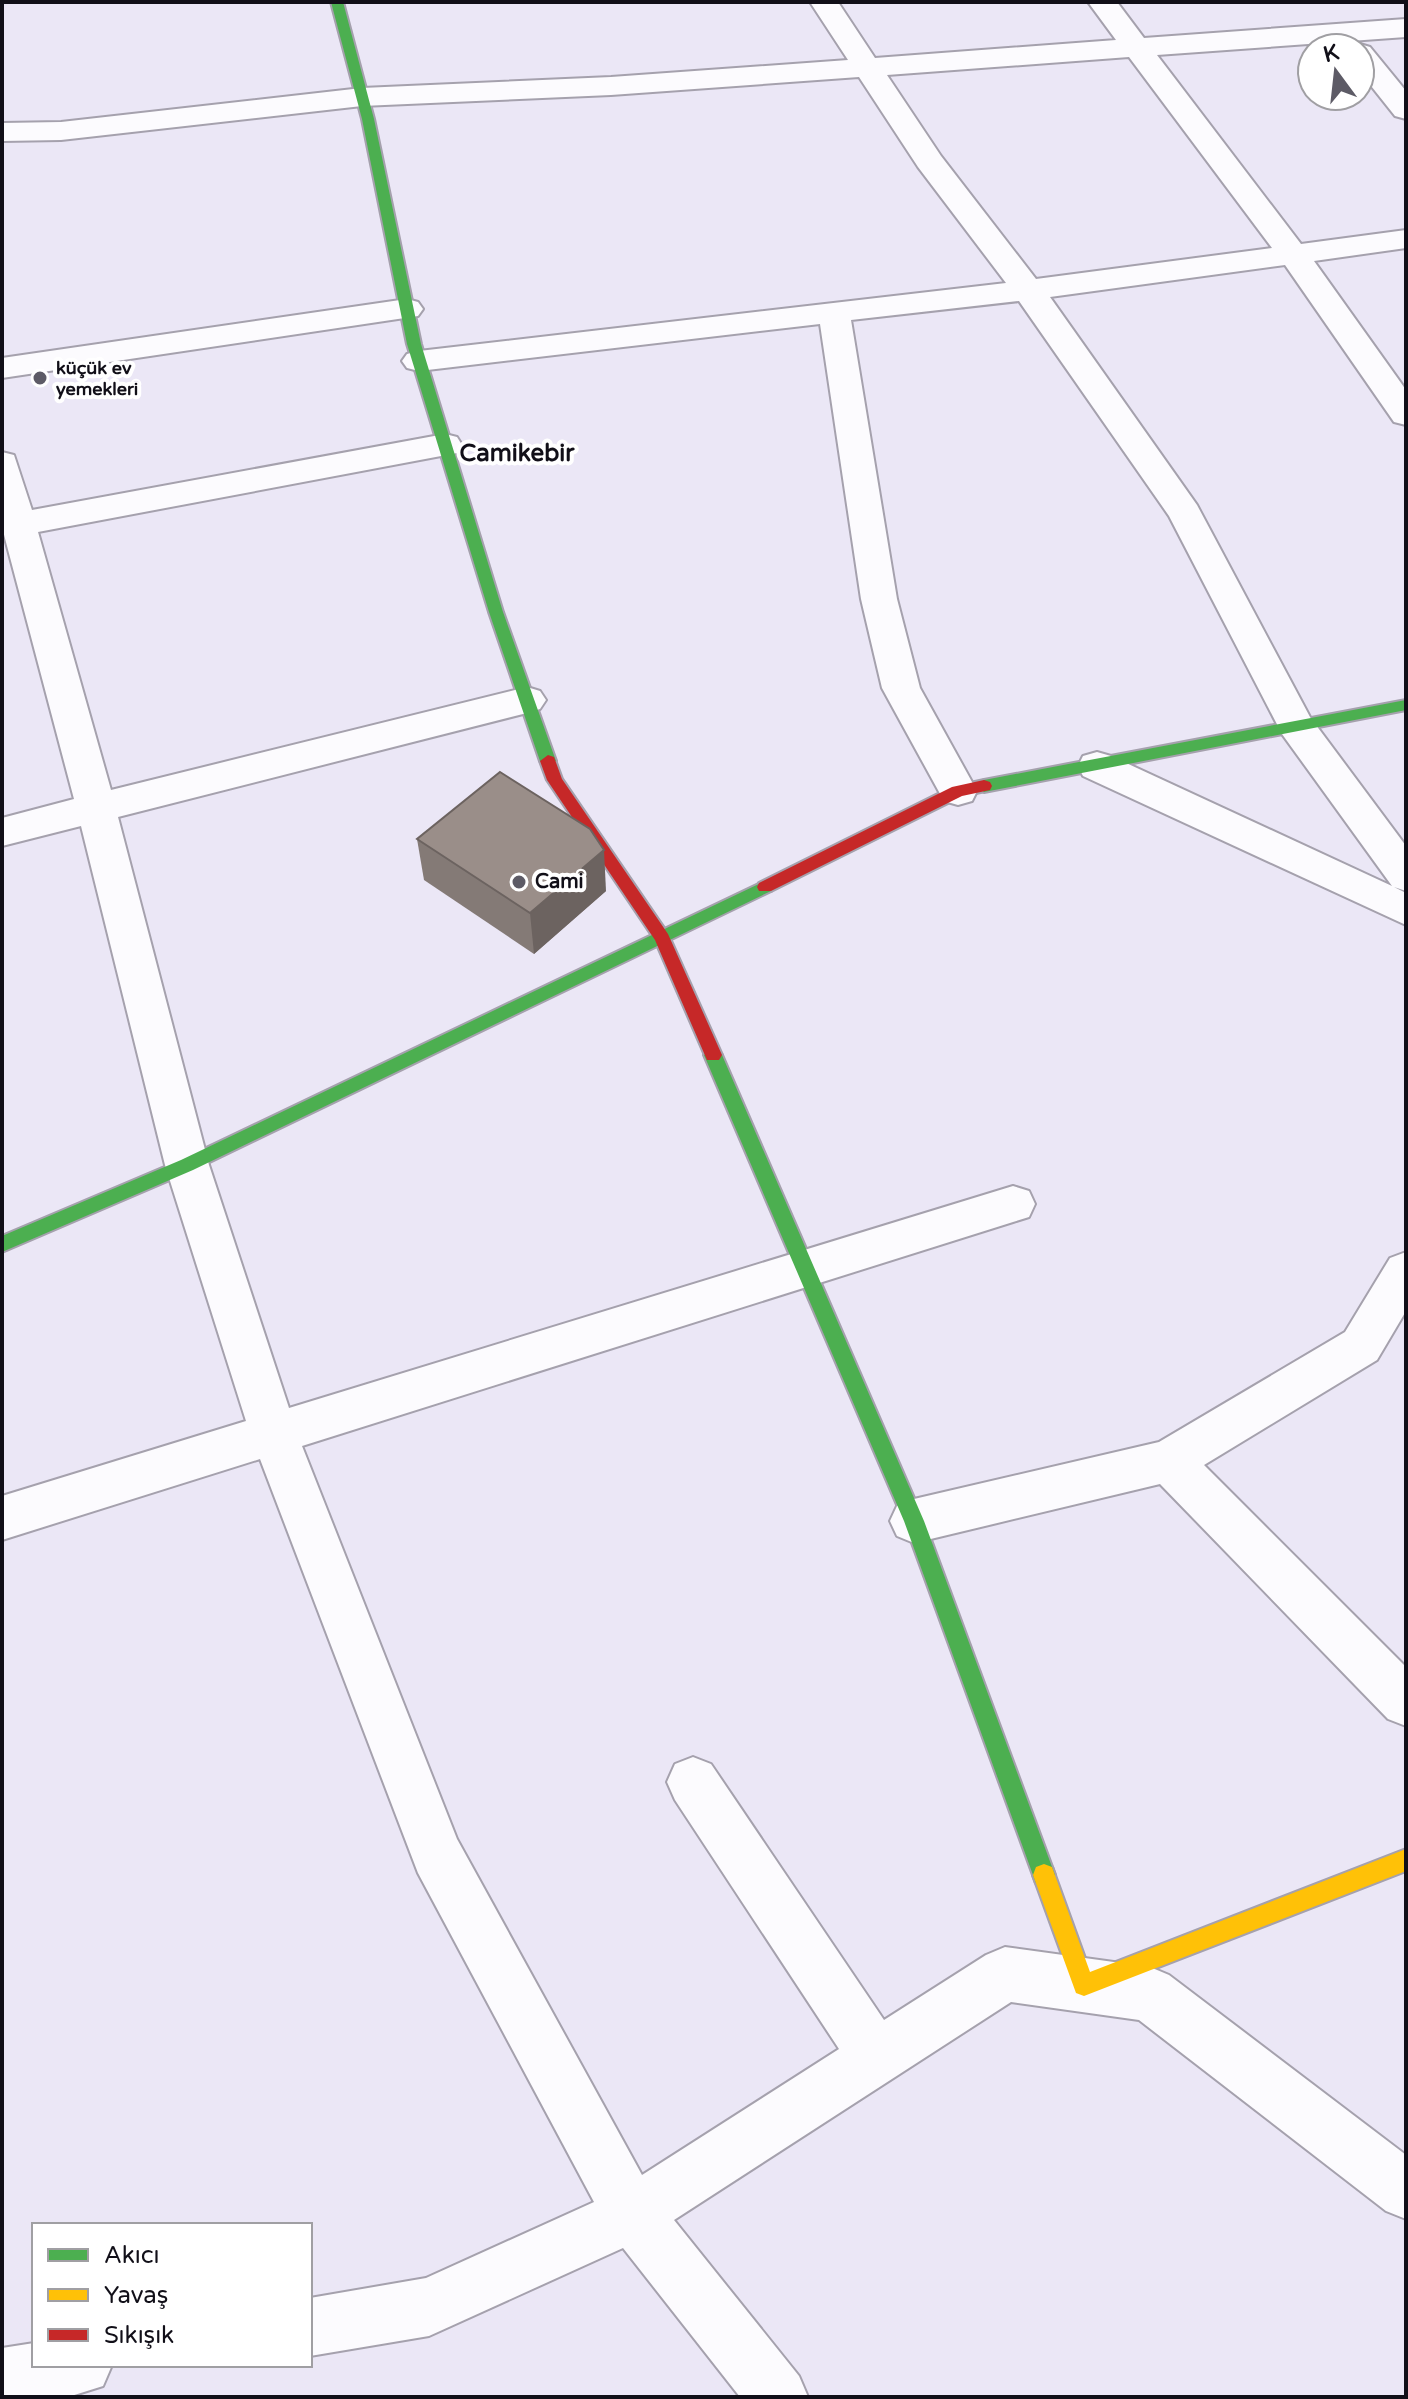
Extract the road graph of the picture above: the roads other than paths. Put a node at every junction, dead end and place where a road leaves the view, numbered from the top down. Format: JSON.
{"nodes":[{"id":1,"x":337,"y":2,"type":"edge"},
{"id":2,"x":824,"y":2,"type":"edge"},
{"id":3,"x":1102,"y":2,"type":"edge"},
{"id":4,"x":1314,"y":2,"type":"edge"},
{"id":5,"x":1406,"y":28,"type":"edge"},
{"id":6,"x":1341,"y":32,"type":"edge"},
{"id":7,"x":1376,"y":38,"type":"edge"},
{"id":8,"x":1296,"y":46,"type":"edge"},
{"id":9,"x":1139,"y":49,"type":"junction"},
{"id":10,"x":866,"y":65,"type":"junction"},
{"id":11,"x":1376,"y":73,"type":"edge"},
{"id":12,"x":362,"y":97,"type":"junction"},
{"id":13,"x":1406,"y":110,"type":"edge"},
{"id":14,"x":2,"y":132,"type":"edge"},
{"id":15,"x":1406,"y":239,"type":"edge"},
{"id":16,"x":1293,"y":254,"type":"junction"},
{"id":17,"x":1028,"y":290,"type":"junction"},
{"id":18,"x":407,"y":309,"type":"junction"},
{"id":19,"x":834,"y":312,"type":"junction"},
{"id":20,"x":419,"y":361,"type":"junction"},
{"id":21,"x":2,"y":368,"type":"edge"},
{"id":22,"x":1406,"y":414,"type":"edge"},
{"id":23,"x":445,"y":445,"type":"junction"},
{"id":24,"x":2,"y":463,"type":"edge"},
{"id":25,"x":14,"y":532,"type":"edge"},
{"id":26,"x":527,"y":700,"type":"junction"},
{"id":27,"x":1406,"y":705,"type":"edge"},
{"id":28,"x":1295,"y":724,"type":"junction"},
{"id":29,"x":1097,"y":766,"type":"junction"},
{"id":30,"x":958,"y":791,"type":"junction"},
{"id":31,"x":97,"y":811,"type":"junction"},
{"id":32,"x":2,"y":832,"type":"edge"},
{"id":33,"x":1406,"y":876,"type":"edge"},
{"id":34,"x":1406,"y":910,"type":"edge"},
{"id":35,"x":662,"y":938,"type":"junction"},
{"id":36,"x":187,"y":1165,"type":"junction"},
{"id":37,"x":1013,"y":1204,"type":"dead end"},
{"id":38,"x":2,"y":1244,"type":"edge"},
{"id":39,"x":806,"y":1267,"type":"junction"},
{"id":40,"x":1406,"y":1271,"type":"edge"},
{"id":41,"x":274,"y":1435,"type":"junction"},
{"id":42,"x":1169,"y":1461,"type":"junction"},
{"id":43,"x":2,"y":1518,"type":"edge"},
{"id":44,"x":914,"y":1521,"type":"junction"},
{"id":45,"x":1406,"y":1702,"type":"edge"},
{"id":46,"x":693,"y":1782,"type":"dead end"},
{"id":47,"x":1406,"y":1860,"type":"edge"},
{"id":48,"x":1084,"y":1985,"type":"junction"},
{"id":49,"x":876,"y":2056,"type":"junction"},
{"id":50,"x":1406,"y":2191,"type":"edge"},
{"id":51,"x":632,"y":2214,"type":"junction"},
{"id":52,"x":312,"y":2327,"type":"edge"},
{"id":53,"x":70,"y":2367,"type":"edge"},
{"id":54,"x":2,"y":2378,"type":"edge"},
{"id":55,"x":778,"y":2397,"type":"edge"}],
"edges":[{"from":1,"to":12,"type":"street"},
{"from":2,"to":10,"type":"street"},
{"from":3,"to":9,"type":"street"},
{"from":4,"to":6,"type":"street"},
{"from":5,"to":7,"type":"street"},
{"from":8,"to":9,"type":"street"},
{"from":9,"to":10,"type":"street"},
{"from":9,"to":16,"type":"street"},
{"from":10,"to":12,"type":"street"},
{"from":10,"to":17,"type":"street"},
{"from":11,"to":13,"type":"street"},
{"from":12,"to":14,"type":"street"},
{"from":12,"to":18,"type":"street"},
{"from":15,"to":16,"type":"street"},
{"from":16,"to":17,"type":"street"},
{"from":16,"to":22,"type":"street"},
{"from":17,"to":19,"type":"street"},
{"from":17,"to":28,"type":"street"},
{"from":18,"to":20,"type":"street"},
{"from":18,"to":21,"type":"street"},
{"from":19,"to":20,"type":"street"},
{"from":19,"to":30,"type":"street"},
{"from":20,"to":23,"type":"street"},
{"from":23,"to":25,"type":"street"},
{"from":23,"to":26,"type":"street"},
{"from":24,"to":25,"type":"street"},
{"from":25,"to":31,"type":"street"},
{"from":26,"to":31,"type":"street"},
{"from":26,"to":35,"type":"street"},
{"from":27,"to":28,"type":"street"},
{"from":28,"to":29,"type":"street"},
{"from":28,"to":33,"type":"street"},
{"from":29,"to":30,"type":"street"},
{"from":29,"to":34,"type":"street"},
{"from":30,"to":35,"type":"street"},
{"from":31,"to":32,"type":"street"},
{"from":31,"to":36,"type":"street"},
{"from":35,"to":36,"type":"street"},
{"from":35,"to":39,"type":"street"},
{"from":36,"to":38,"type":"street"},
{"from":36,"to":41,"type":"street"},
{"from":37,"to":39,"type":"street"},
{"from":39,"to":41,"type":"street"},
{"from":39,"to":44,"type":"street"},
{"from":40,"to":42,"type":"street"},
{"from":41,"to":43,"type":"street"},
{"from":41,"to":51,"type":"street"},
{"from":42,"to":44,"type":"street"},
{"from":42,"to":45,"type":"street"},
{"from":44,"to":48,"type":"street"},
{"from":46,"to":49,"type":"street"},
{"from":47,"to":48,"type":"street"},
{"from":48,"to":49,"type":"street"},
{"from":48,"to":50,"type":"street"},
{"from":49,"to":51,"type":"street"},
{"from":51,"to":52,"type":"street"},
{"from":51,"to":55,"type":"street"},
{"from":53,"to":54,"type":"street"}]}
